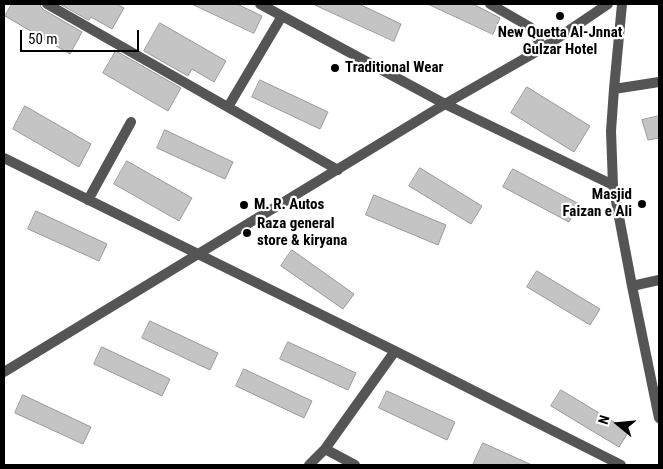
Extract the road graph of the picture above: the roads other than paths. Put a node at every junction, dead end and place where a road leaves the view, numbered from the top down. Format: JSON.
{"nodes":[{"id":1,"x":47,"y":4,"type":"edge"},
{"id":2,"x":260,"y":4,"type":"edge"},
{"id":3,"x":490,"y":4,"type":"edge"},
{"id":4,"x":608,"y":4,"type":"edge"},
{"id":5,"x":622,"y":4,"type":"edge"},
{"id":6,"x":282,"y":16,"type":"junction"},
{"id":7,"x":543,"y":48,"type":"junction"},
{"id":8,"x":659,"y":82,"type":"edge"},
{"id":9,"x":614,"y":89,"type":"junction"},
{"id":10,"x":445,"y":104,"type":"junction"},
{"id":11,"x":228,"y":107,"type":"junction"},
{"id":12,"x":131,"y":122,"type":"dead end"},
{"id":13,"x":4,"y":158,"type":"edge"},
{"id":14,"x":338,"y":170,"type":"junction"},
{"id":15,"x":613,"y":185,"type":"junction"},
{"id":16,"x":88,"y":200,"type":"junction"},
{"id":17,"x":198,"y":254,"type":"junction"},
{"id":18,"x":659,"y":280,"type":"edge"},
{"id":19,"x":632,"y":286,"type":"junction"},
{"id":20,"x":395,"y":351,"type":"junction"},
{"id":21,"x":6,"y":368,"type":"edge"},
{"id":22,"x":659,"y":418,"type":"edge"},
{"id":23,"x":325,"y":449,"type":"junction"},
{"id":24,"x":309,"y":465,"type":"edge"},
{"id":25,"x":355,"y":465,"type":"edge"},
{"id":26,"x":621,"y":465,"type":"edge"}],
"edges":[{"from":1,"to":11,"type":"street"},
{"from":2,"to":6,"type":"street"},
{"from":3,"to":7,"type":"street"},
{"from":4,"to":7,"type":"street"},
{"from":5,"to":9,"type":"street"},
{"from":6,"to":10,"type":"street"},
{"from":6,"to":11,"type":"street"},
{"from":7,"to":10,"type":"street"},
{"from":8,"to":9,"type":"street"},
{"from":9,"to":15,"type":"street"},
{"from":10,"to":14,"type":"street"},
{"from":10,"to":15,"type":"street"},
{"from":11,"to":14,"type":"street"},
{"from":12,"to":16,"type":"street"},
{"from":13,"to":16,"type":"street"},
{"from":14,"to":17,"type":"street"},
{"from":15,"to":19,"type":"street"},
{"from":16,"to":17,"type":"street"},
{"from":17,"to":20,"type":"street"},
{"from":17,"to":21,"type":"street"},
{"from":18,"to":19,"type":"street"},
{"from":19,"to":22,"type":"street"},
{"from":20,"to":23,"type":"street"},
{"from":20,"to":26,"type":"street"},
{"from":23,"to":24,"type":"street"},
{"from":23,"to":25,"type":"street"}]}
